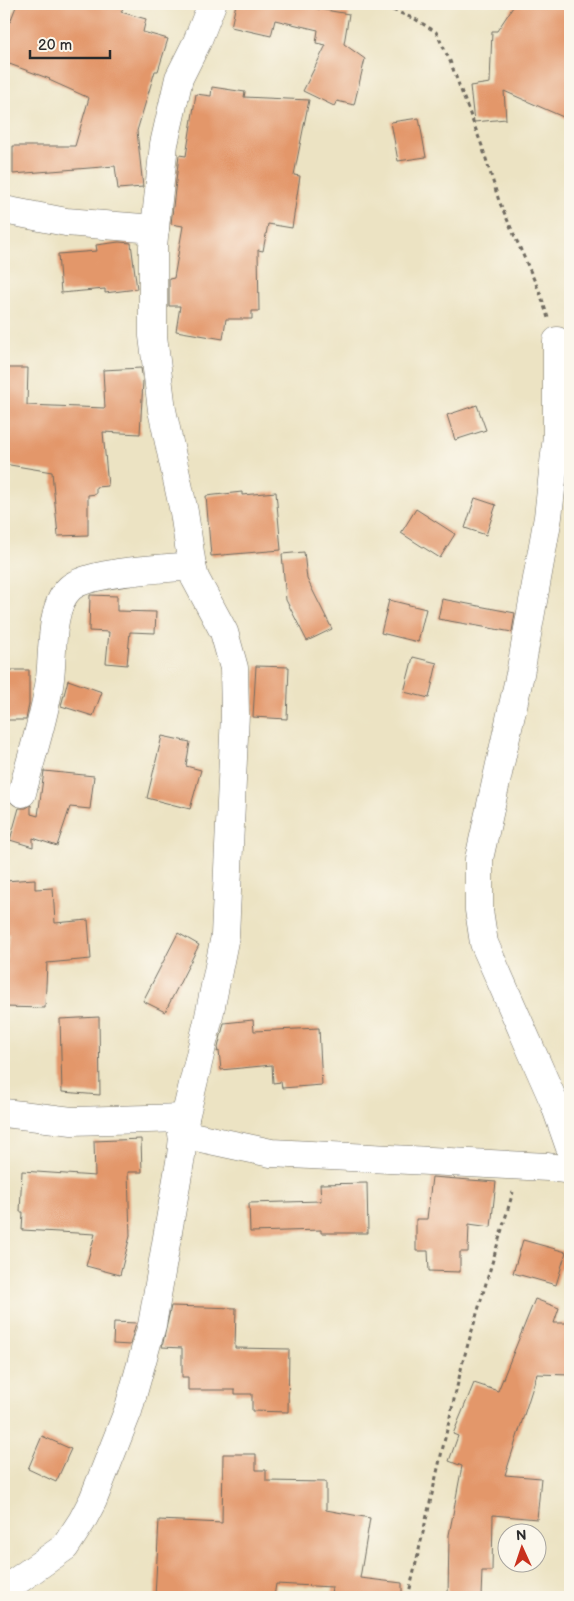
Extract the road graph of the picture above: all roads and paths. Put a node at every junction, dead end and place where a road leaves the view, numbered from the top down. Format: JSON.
{"nodes":[{"id":1,"x":212,"y":4,"type":"edge"},
{"id":2,"x":378,"y":4,"type":"edge"},
{"id":3,"x":4,"y":210,"type":"edge"},
{"id":4,"x":155,"y":229,"type":"junction"},
{"id":5,"x":557,"y":341,"type":"joint"},
{"id":6,"x":192,"y":566,"type":"junction"},
{"id":7,"x":22,"y":793,"type":"dead end"},
{"id":8,"x":4,"y":1113,"type":"edge"},
{"id":9,"x":183,"y":1126,"type":"junction"},
{"id":10,"x":570,"y":1148,"type":"edge"},
{"id":11,"x":521,"y":1165,"type":"junction"},
{"id":12,"x":570,"y":1170,"type":"edge"},
{"id":13,"x":4,"y":1590,"type":"edge"},
{"id":14,"x":408,"y":1597,"type":"edge"}],
"edges":[{"from":1,"to":4,"type":"street"},
{"from":2,"to":5,"type":"path"},
{"from":3,"to":4,"type":"street"},
{"from":4,"to":6,"type":"street"},
{"from":5,"to":10,"type":"street"},
{"from":6,"to":7,"type":"street"},
{"from":6,"to":9,"type":"street"},
{"from":8,"to":9,"type":"street"},
{"from":9,"to":11,"type":"street"},
{"from":9,"to":13,"type":"street"},
{"from":11,"to":12,"type":"street"},
{"from":11,"to":14,"type":"path"}]}
